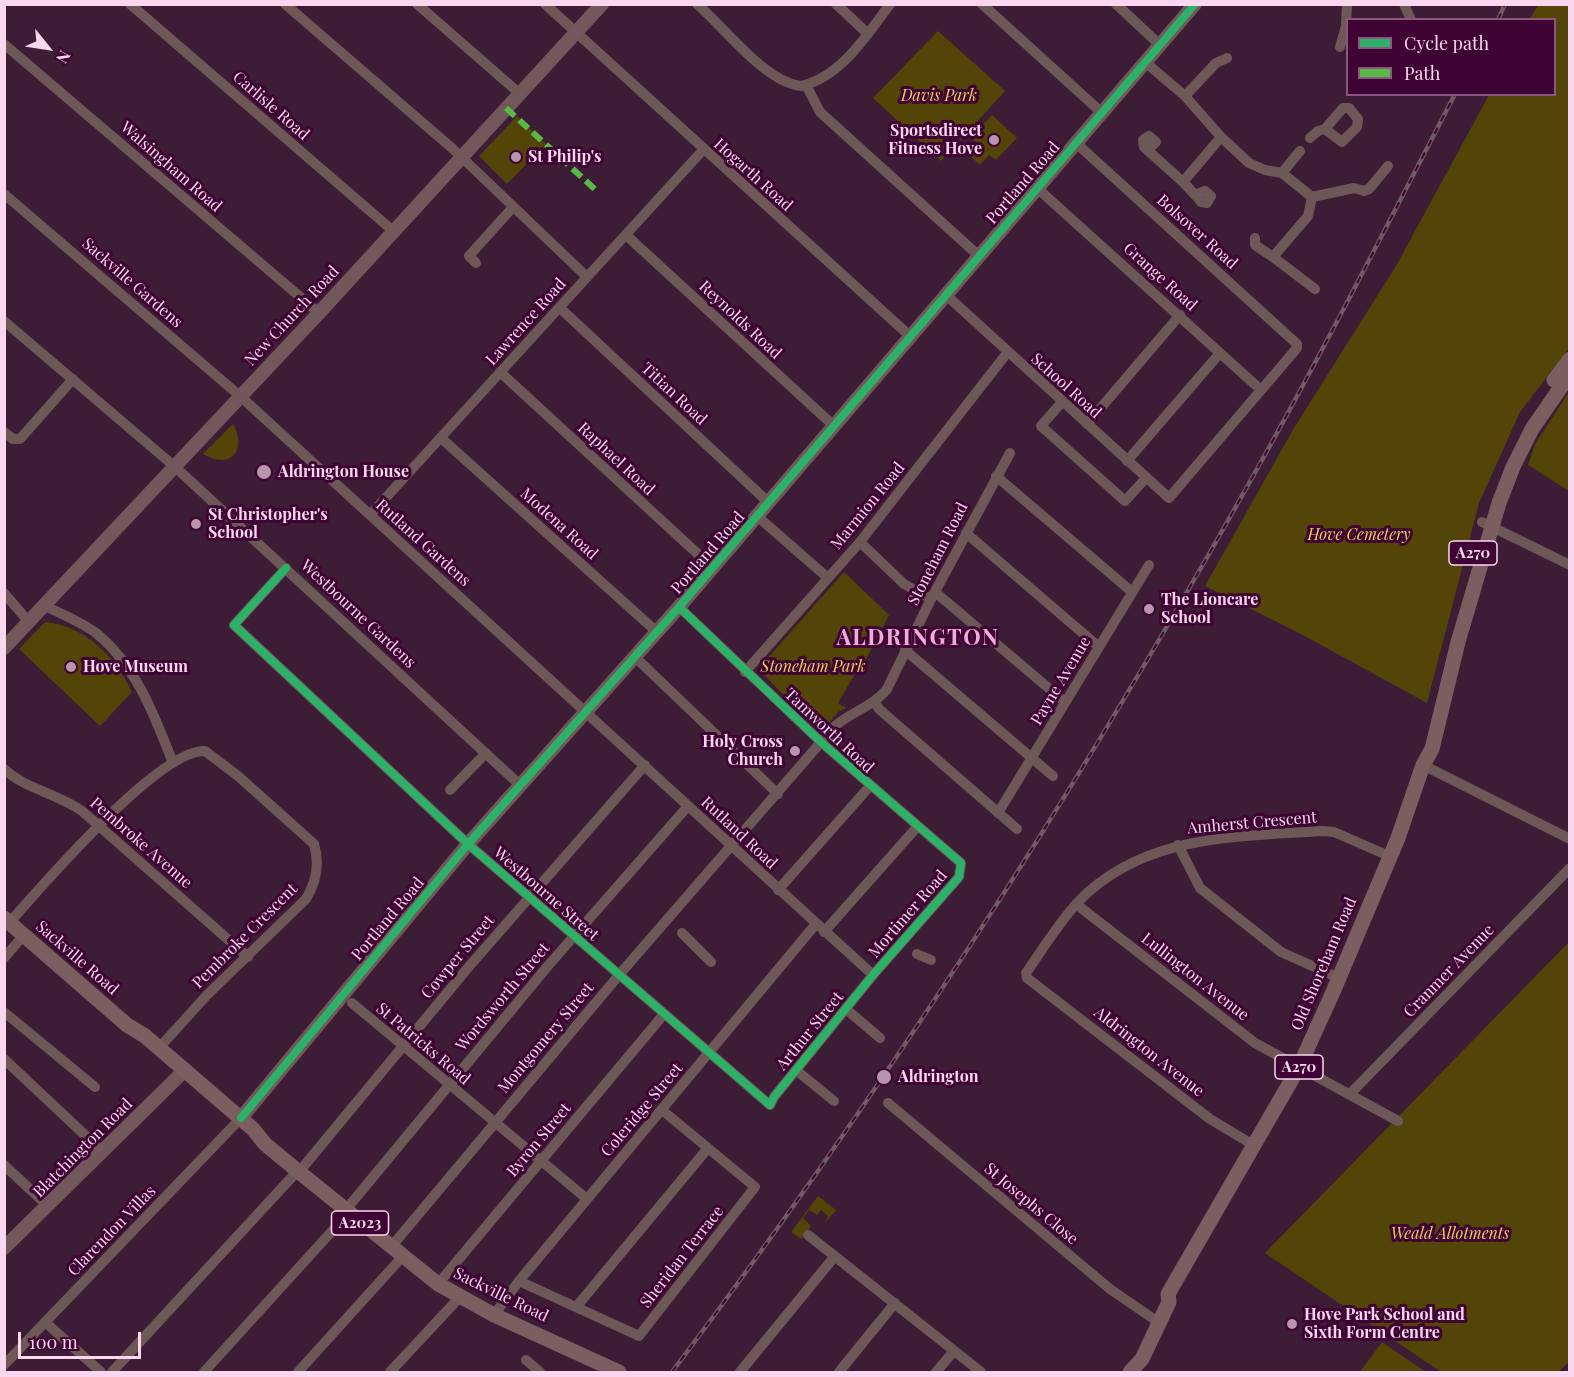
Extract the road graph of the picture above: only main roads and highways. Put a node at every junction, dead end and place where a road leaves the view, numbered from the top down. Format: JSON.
{"nodes":[{"id":1,"x":1569,"y":359,"type":"edge"},
{"id":2,"x":1569,"y":374,"type":"edge"},
{"id":3,"x":1487,"y":523,"type":"junction"},
{"id":4,"x":7,"y":920,"type":"edge"},
{"id":5,"x":127,"y":1025,"type":"junction"},
{"id":6,"x":182,"y":1073,"type":"junction"},
{"id":7,"x":1132,"y":1369,"type":"edge"},
{"id":8,"x":619,"y":1372,"type":"edge"}],
"edges":[{"from":1,"to":3,"type":"main road","name":"Old Shoreham Road","number":"A270"},
{"from":2,"to":3,"type":"main road","name":"Old Shoreham Road","number":"A270"},
{"from":3,"to":7,"type":"main road","name":"Old Shoreham Road","number":"A270"},
{"from":4,"to":5,"type":"main road","name":"Sackville Road","number":"A2023"},
{"from":5,"to":6,"type":"main road","name":"Sackville Road","number":"A2023"},
{"from":5,"to":6,"type":"main road","name":"Sackville Road","number":"A2023"},
{"from":6,"to":8,"type":"main road","name":"Sackville Road","number":"A2023"}]}
